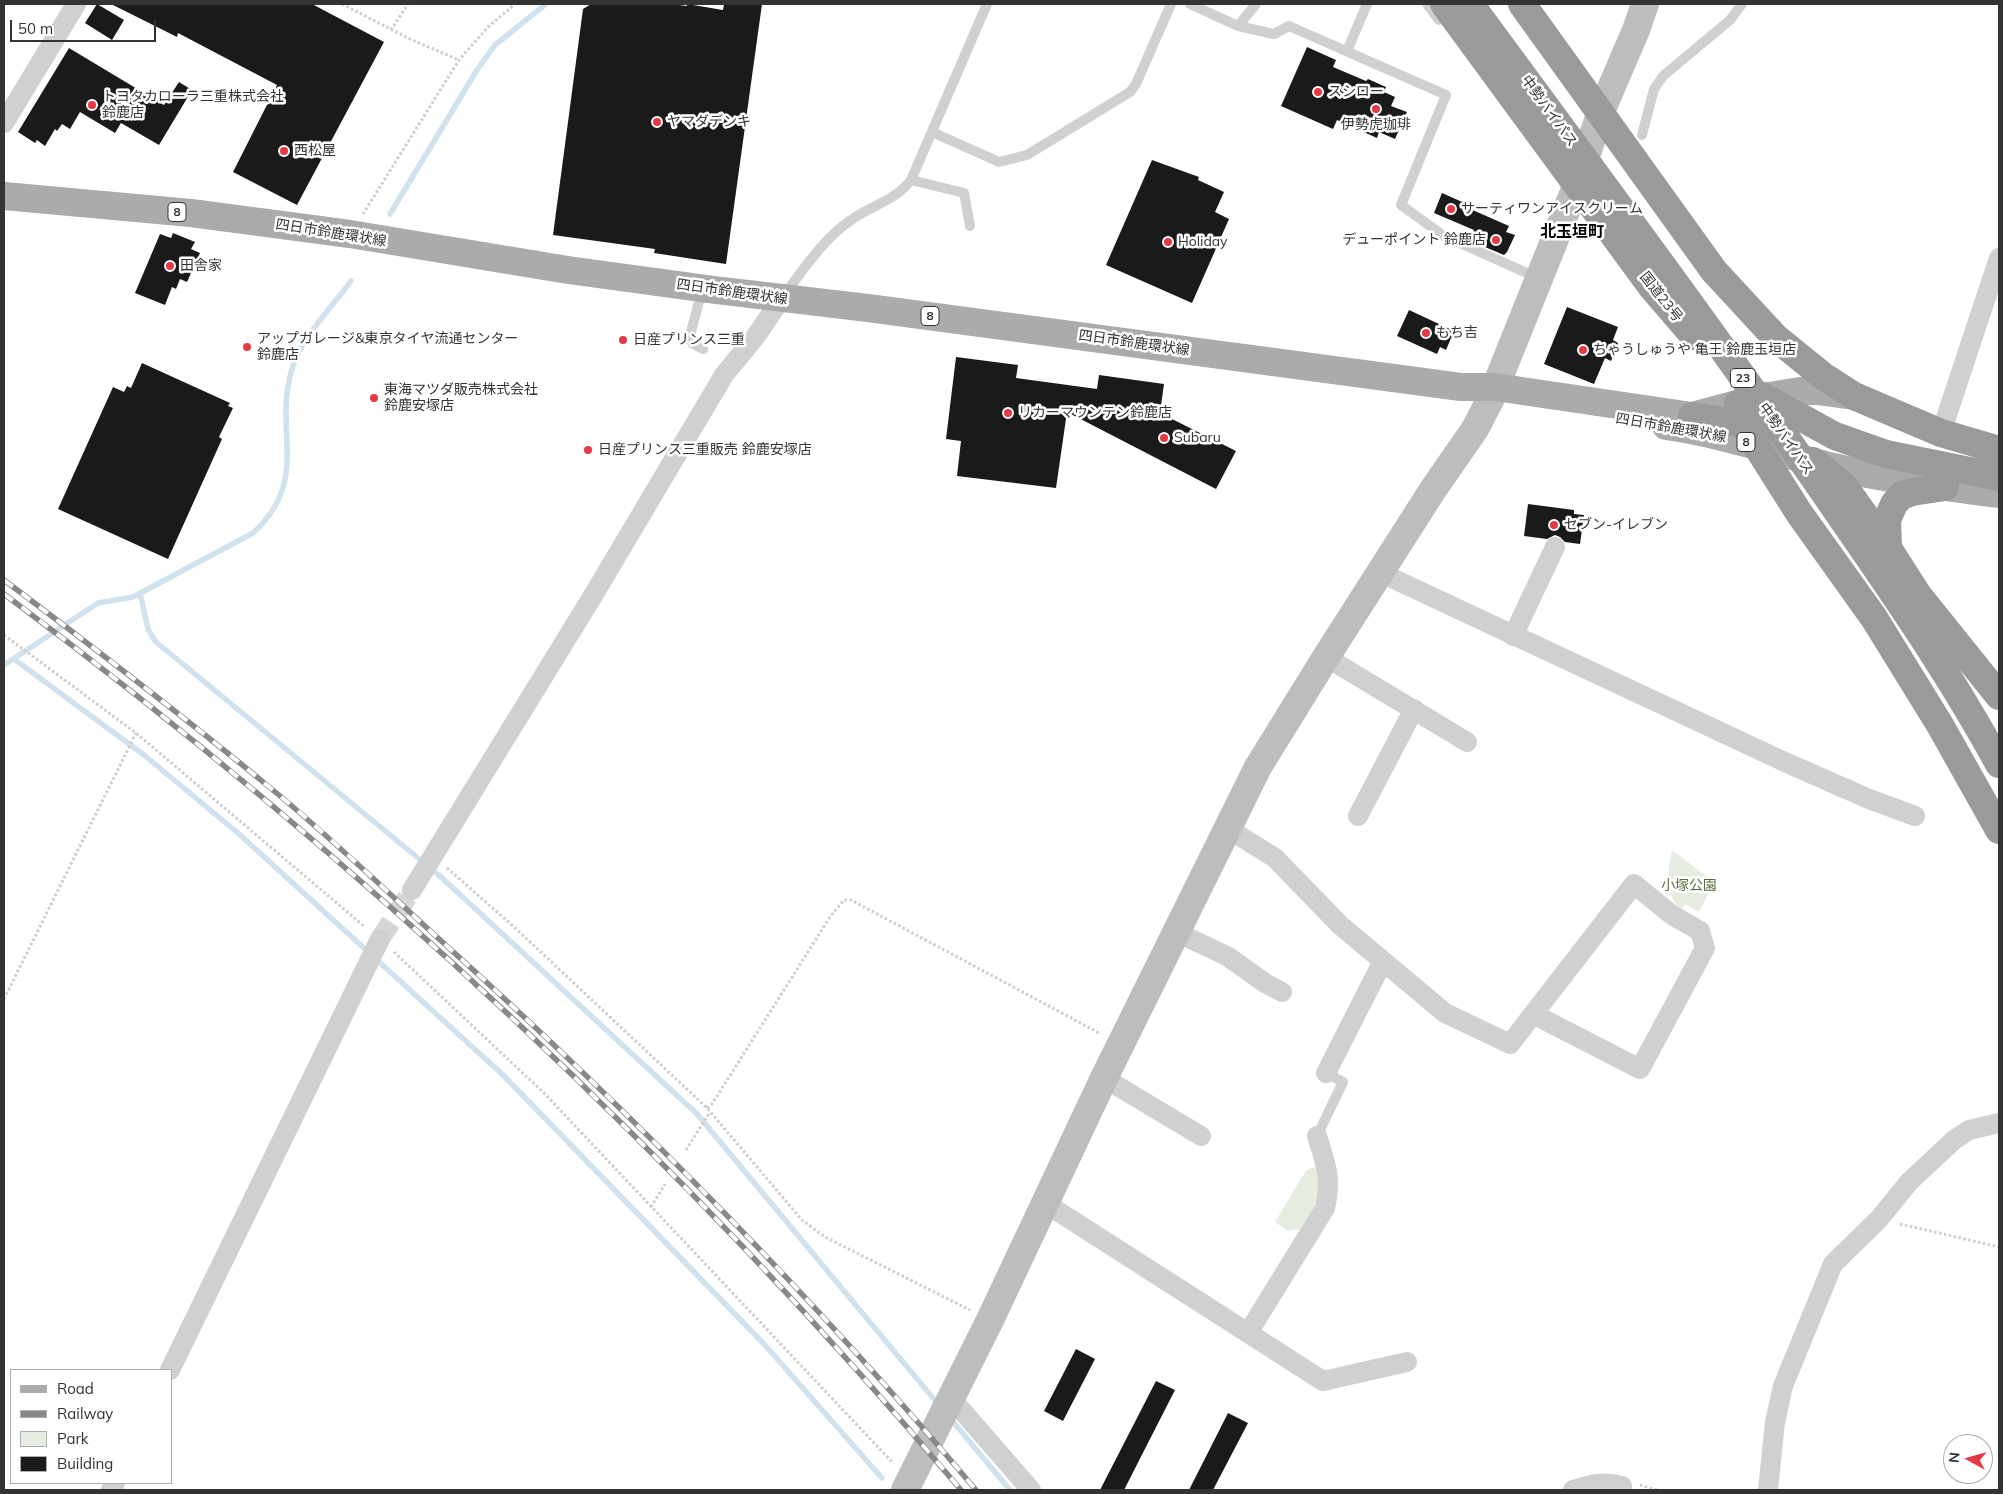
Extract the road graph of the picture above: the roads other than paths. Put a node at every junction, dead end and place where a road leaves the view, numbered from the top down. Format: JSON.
{"nodes":[{"id":1,"x":76,"y":4,"type":"edge"},
{"id":2,"x":987,"y":4,"type":"edge"},
{"id":3,"x":1171,"y":4,"type":"edge"},
{"id":4,"x":1190,"y":4,"type":"edge"},
{"id":5,"x":1256,"y":4,"type":"edge"},
{"id":6,"x":1368,"y":4,"type":"edge"},
{"id":7,"x":1427,"y":4,"type":"edge"},
{"id":8,"x":1470,"y":4,"type":"edge"},
{"id":9,"x":1488,"y":4,"type":"edge"},
{"id":10,"x":1522,"y":4,"type":"edge"},
{"id":11,"x":1645,"y":4,"type":"edge"},
{"id":12,"x":1742,"y":4,"type":"edge"},
{"id":13,"x":1444,"y":15,"type":"edge"},
{"id":14,"x":1238,"y":26,"type":"junction"},
{"id":15,"x":1347,"y":51,"type":"junction"},
{"id":16,"x":1480,"y":72,"type":"dead end"},
{"id":17,"x":1600,"y":114,"type":"junction"},
{"id":18,"x":4,"y":124,"type":"edge"},
{"id":19,"x":932,"y":132,"type":"junction"},
{"id":20,"x":1642,"y":135,"type":"dead end"},
{"id":21,"x":1558,"y":160,"type":"junction"},
{"id":22,"x":912,"y":180,"type":"junction"},
{"id":23,"x":1577,"y":184,"type":"junction"},
{"id":24,"x":4,"y":196,"type":"edge"},
{"id":25,"x":970,"y":226,"type":"dead end"},
{"id":26,"x":1999,"y":258,"type":"edge"},
{"id":27,"x":1539,"y":278,"type":"junction"},
{"id":28,"x":703,"y":288,"type":"junction"},
{"id":29,"x":781,"y":299,"type":"junction"},
{"id":30,"x":703,"y":348,"type":"dead end"},
{"id":31,"x":1493,"y":393,"type":"junction"},
{"id":32,"x":1854,"y":396,"type":"junction"},
{"id":33,"x":1692,"y":416,"type":"joint"},
{"id":34,"x":1751,"y":418,"type":"junction"},
{"id":35,"x":1942,"y":434,"type":"junction"},
{"id":36,"x":1999,"y":450,"type":"edge"},
{"id":37,"x":1814,"y":462,"type":"junction"},
{"id":38,"x":1999,"y":477,"type":"edge"},
{"id":39,"x":1945,"y":487,"type":"junction"},
{"id":40,"x":1999,"y":494,"type":"edge"},
{"id":41,"x":1555,"y":547,"type":"dead end"},
{"id":42,"x":1888,"y":548,"type":"junction"},
{"id":43,"x":1381,"y":574,"type":"junction"},
{"id":44,"x":1513,"y":636,"type":"junction"},
{"id":45,"x":1326,"y":656,"type":"junction"},
{"id":46,"x":1999,"y":696,"type":"edge"},
{"id":47,"x":1414,"y":709,"type":"junction"},
{"id":48,"x":1999,"y":735,"type":"edge"},
{"id":49,"x":1468,"y":742,"type":"dead end"},
{"id":50,"x":1999,"y":764,"type":"edge"},
{"id":51,"x":1358,"y":816,"type":"dead end"},
{"id":52,"x":1915,"y":816,"type":"dead end"},
{"id":53,"x":1227,"y":828,"type":"junction"},
{"id":54,"x":1999,"y":830,"type":"edge"},
{"id":55,"x":412,"y":890,"type":"tunnel mouth"},
{"id":56,"x":1176,"y":932,"type":"junction"},
{"id":57,"x":375,"y":949,"type":"tunnel mouth"},
{"id":58,"x":1383,"y":961,"type":"junction"},
{"id":59,"x":1282,"y":992,"type":"dead end"},
{"id":60,"x":1533,"y":1014,"type":"junction"},
{"id":61,"x":1326,"y":1073,"type":"joint"},
{"id":62,"x":1104,"y":1078,"type":"junction"},
{"id":63,"x":1999,"y":1124,"type":"edge"},
{"id":64,"x":1201,"y":1136,"type":"dead end"},
{"id":65,"x":1317,"y":1136,"type":"joint"},
{"id":66,"x":1045,"y":1203,"type":"junction"},
{"id":67,"x":1248,"y":1333,"type":"junction"},
{"id":68,"x":1408,"y":1362,"type":"dead end"},
{"id":69,"x":170,"y":1369,"type":"edge"},
{"id":70,"x":947,"y":1407,"type":"junction"},
{"id":71,"x":908,"y":1485,"type":"edge"},
{"id":72,"x":1031,"y":1490,"type":"edge"},
{"id":73,"x":1573,"y":1490,"type":"edge"},
{"id":74,"x":1622,"y":1490,"type":"edge"},
{"id":75,"x":1768,"y":1490,"type":"edge"}],
"edges":[{"from":1,"to":18,"type":"street"},
{"from":2,"to":19,"type":"lane"},
{"from":3,"to":19,"type":"lane"},
{"from":4,"to":14,"type":"lane"},
{"from":5,"to":14,"type":"lane"},
{"from":6,"to":15,"type":"lane"},
{"from":7,"to":13,"type":"lane"},
{"from":8,"to":50,"type":"highway","name":"中勢バイパス","number":"23"},
{"from":9,"to":48,"type":"highway","name":"中勢バイパス","number":"23"},
{"from":10,"to":17,"type":"highway"},
{"from":11,"to":17,"type":"street"},
{"from":12,"to":20,"type":"lane"},
{"from":13,"to":21,"type":"highway","name":"国道23号","number":"23"},
{"from":14,"to":15,"type":"lane"},
{"from":15,"to":27,"type":"lane"},
{"from":16,"to":21,"type":"lane"},
{"from":17,"to":23,"type":"street"},
{"from":17,"to":32,"type":"highway"},
{"from":19,"to":22,"type":"lane"},
{"from":21,"to":23,"type":"highway","name":"国道23号","number":"23"},
{"from":22,"to":25,"type":"lane"},
{"from":22,"to":29,"type":"lane"},
{"from":23,"to":27,"type":"street"},
{"from":23,"to":34,"type":"highway","name":"国道23号","number":"23"},
{"from":24,"to":28,"type":"main road","name":"四日市鈴鹿環状線","number":"8"},
{"from":26,"to":35,"type":"street"},
{"from":27,"to":31,"type":"street"},
{"from":28,"to":29,"type":"main road","name":"四日市鈴鹿環状線","number":"8"},
{"from":28,"to":30,"type":"lane"},
{"from":29,"to":31,"type":"main road","name":"四日市鈴鹿環状線","number":"8"},
{"from":29,"to":55,"type":"street"},
{"from":31,"to":33,"type":"main road","name":"四日市鈴鹿環状線","number":"8"},
{"from":31,"to":34,"type":"main road","name":"四日市鈴鹿環状線","number":"8"},
{"from":31,"to":43,"type":"street"},
{"from":32,"to":34,"type":"main road","name":"四日市鈴鹿環状線","number":"8"},
{"from":32,"to":35,"type":"highway"},
{"from":33,"to":34,"type":"highway"},
{"from":34,"to":37,"type":"main road","name":"四日市鈴鹿環状線","number":"8"},
{"from":34,"to":38,"type":"highway","name":"国道23号","number":"23"},
{"from":34,"to":54,"type":"highway"},
{"from":35,"to":36,"type":"highway"},
{"from":37,"to":39,"type":"main road","name":"四日市鈴鹿環状線","number":"8"},
{"from":37,"to":42,"type":"highway"},
{"from":39,"to":40,"type":"main road","name":"四日市鈴鹿環状線","number":"8"},
{"from":39,"to":42,"type":"highway"},
{"from":41,"to":44,"type":"street"},
{"from":42,"to":46,"type":"highway"},
{"from":43,"to":44,"type":"street"},
{"from":43,"to":45,"type":"street"},
{"from":44,"to":52,"type":"street"},
{"from":45,"to":47,"type":"street"},
{"from":45,"to":53,"type":"street"},
{"from":47,"to":49,"type":"street"},
{"from":47,"to":51,"type":"street"},
{"from":53,"to":56,"type":"street"},
{"from":53,"to":58,"type":"street"},
{"from":56,"to":59,"type":"street"},
{"from":56,"to":62,"type":"street"},
{"from":57,"to":69,"type":"street"},
{"from":58,"to":60,"type":"street"},
{"from":58,"to":61,"type":"street"},
{"from":60,"to":60,"type":"street"},
{"from":61,"to":65,"type":"lane"},
{"from":62,"to":64,"type":"street"},
{"from":62,"to":66,"type":"street"},
{"from":63,"to":75,"type":"street"},
{"from":65,"to":67,"type":"street"},
{"from":66,"to":67,"type":"street"},
{"from":66,"to":70,"type":"street"},
{"from":67,"to":68,"type":"street"},
{"from":70,"to":71,"type":"street"},
{"from":70,"to":72,"type":"street"},
{"from":73,"to":74,"type":"street"}]}
